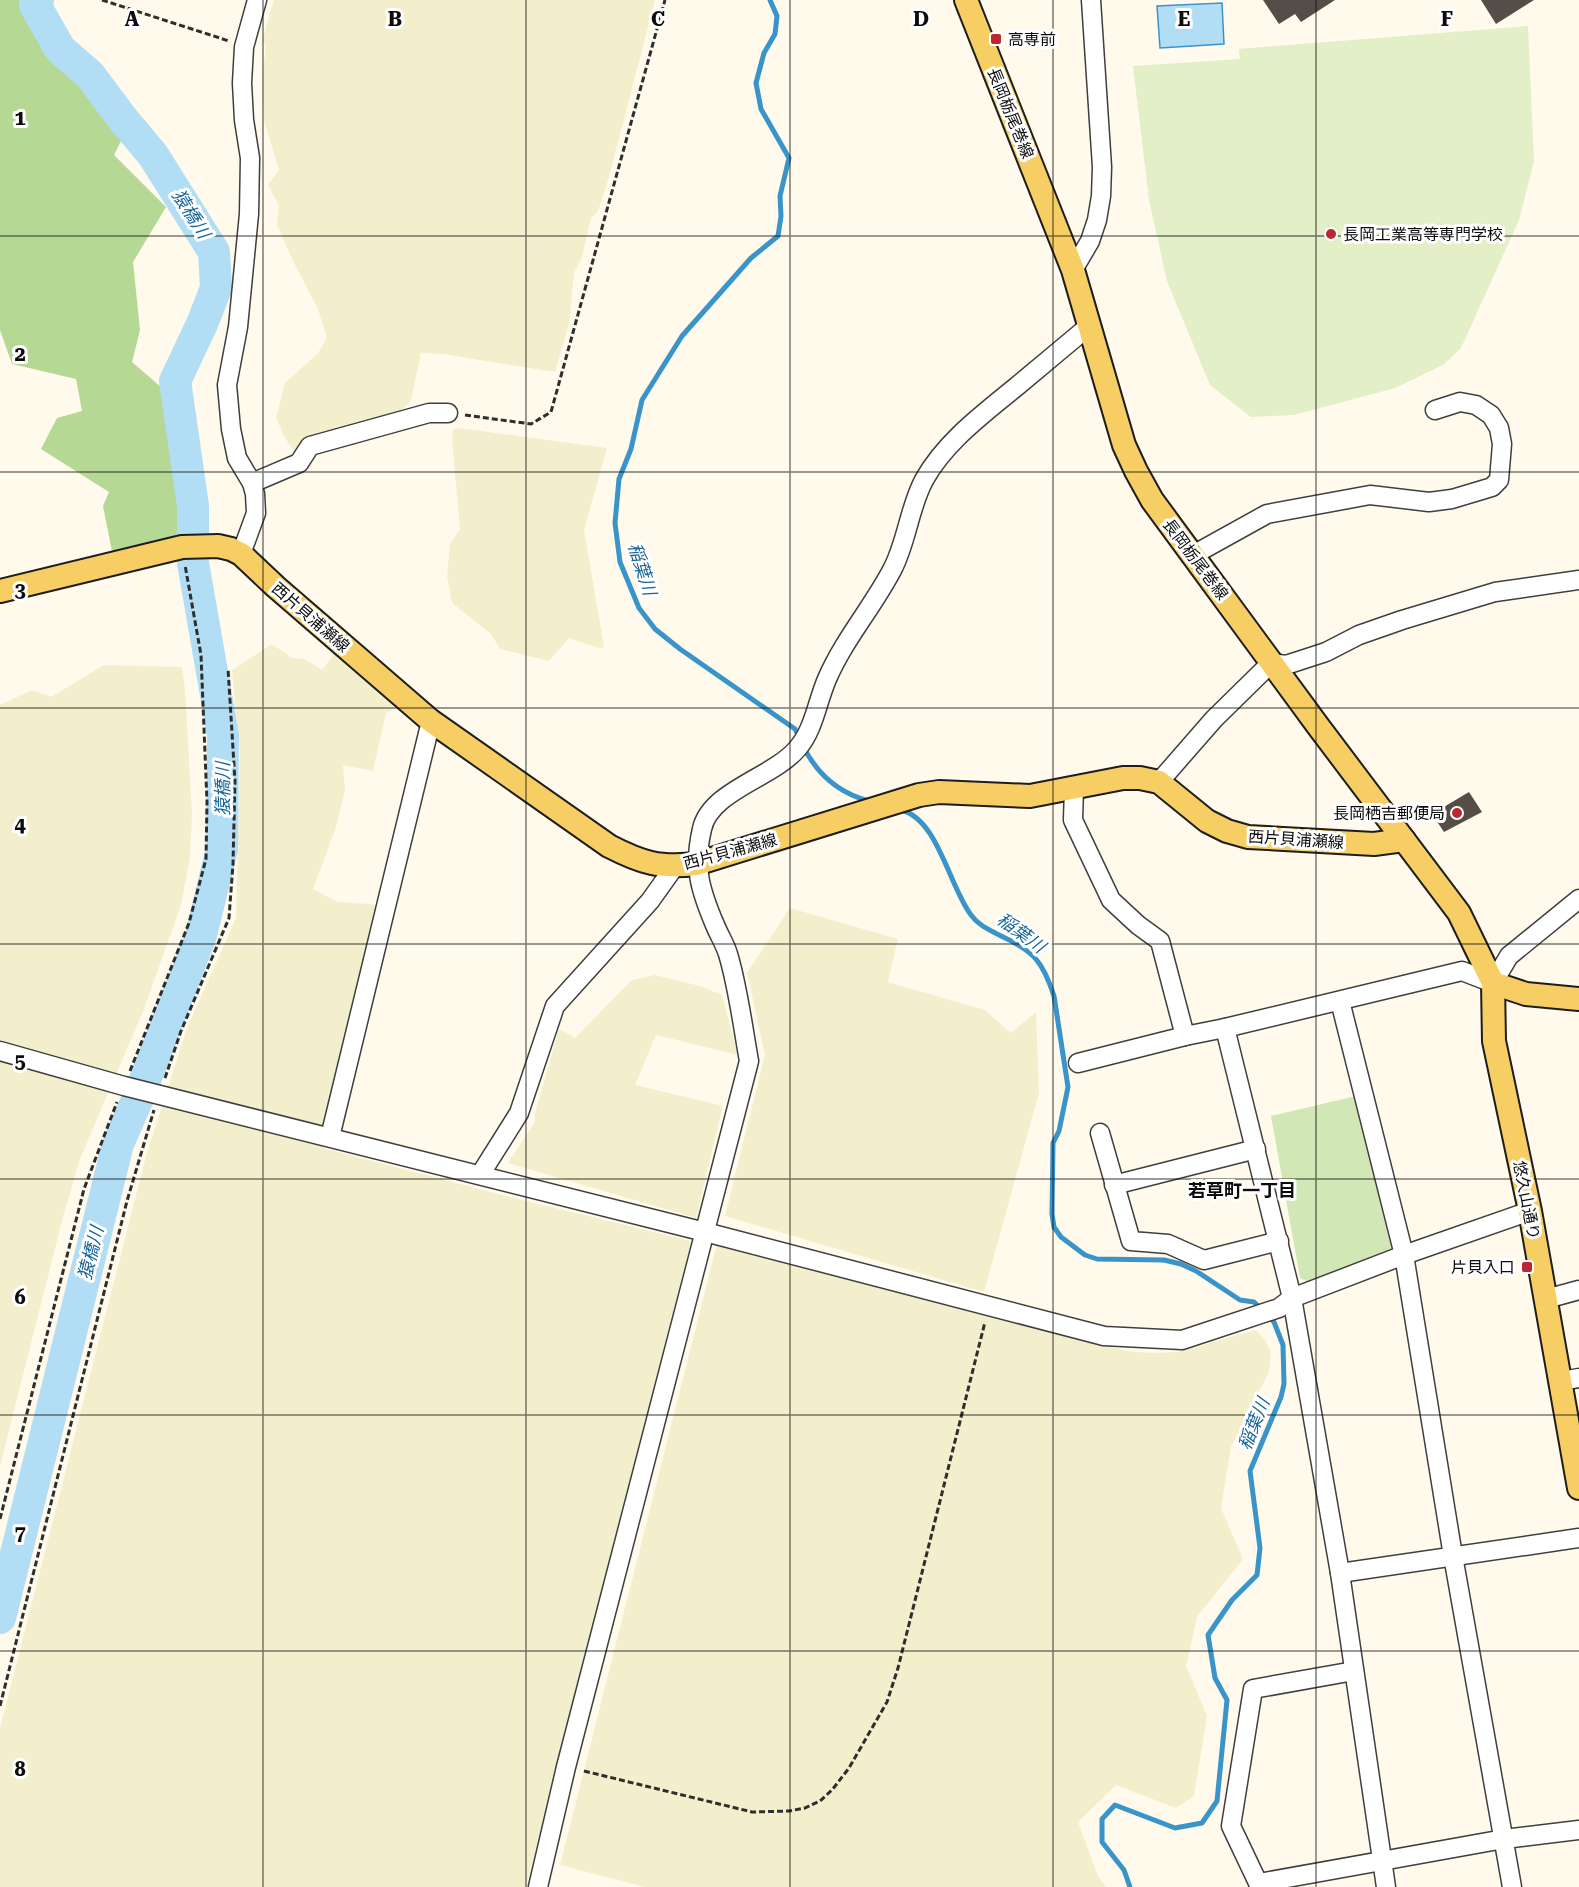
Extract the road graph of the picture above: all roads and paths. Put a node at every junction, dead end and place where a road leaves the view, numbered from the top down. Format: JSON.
{"nodes":[{"id":1,"x":102,"y":0,"type":"edge"},
{"id":2,"x":257,"y":0,"type":"edge"},
{"id":3,"x":665,"y":0,"type":"edge"},
{"id":4,"x":966,"y":0,"type":"edge"},
{"id":5,"x":1090,"y":0,"type":"edge"},
{"id":6,"x":244,"y":47,"type":"junction"},
{"id":7,"x":1073,"y":270,"type":"junction"},
{"id":8,"x":1089,"y":326,"type":"junction"},
{"id":9,"x":1436,"y":410,"type":"dead end"},
{"id":10,"x":448,"y":413,"type":"joint"},
{"id":11,"x":252,"y":483,"type":"junction"},
{"id":12,"x":182,"y":547,"type":"junction"},
{"id":13,"x":241,"y":554,"type":"junction"},
{"id":14,"x":1194,"y":555,"type":"junction"},
{"id":15,"x":1579,"y":580,"type":"edge"},
{"id":16,"x":0,"y":591,"type":"edge"},
{"id":17,"x":1271,"y":663,"type":"junction"},
{"id":18,"x":228,"y":668,"type":"dead end"},
{"id":19,"x":431,"y":721,"type":"junction"},
{"id":20,"x":1159,"y":782,"type":"junction"},
{"id":21,"x":1074,"y":788,"type":"junction"},
{"id":22,"x":1404,"y":840,"type":"junction"},
{"id":23,"x":686,"y":865,"type":"junction"},
{"id":24,"x":1579,"y":899,"type":"edge"},
{"id":25,"x":1493,"y":983,"type":"junction"},
{"id":26,"x":1579,"y":999,"type":"edge"},
{"id":27,"x":1340,"y":1001,"type":"junction"},
{"id":28,"x":1225,"y":1028,"type":"junction"},
{"id":29,"x":1185,"y":1036,"type":"junction"},
{"id":30,"x":0,"y":1051,"type":"edge"},
{"id":31,"x":1078,"y":1064,"type":"dead end"},
{"id":32,"x":124,"y":1086,"type":"junction"},
{"id":33,"x":159,"y":1095,"type":"junction"},
{"id":34,"x":1100,"y":1133,"type":"dead end"},
{"id":35,"x":330,"y":1137,"type":"junction"},
{"id":36,"x":1256,"y":1149,"type":"junction"},
{"id":37,"x":480,"y":1175,"type":"junction"},
{"id":38,"x":1114,"y":1185,"type":"junction"},
{"id":39,"x":1530,"y":1211,"type":"junction"},
{"id":40,"x":705,"y":1232,"type":"junction"},
{"id":41,"x":1279,"y":1241,"type":"junction"},
{"id":42,"x":1404,"y":1255,"type":"junction"},
{"id":43,"x":1579,"y":1290,"type":"edge"},
{"id":44,"x":1546,"y":1299,"type":"junction"},
{"id":45,"x":1285,"y":1303,"type":"junction"},
{"id":46,"x":989,"y":1306,"type":"junction"},
{"id":47,"x":1570,"y":1379,"type":"edge"},
{"id":48,"x":1577,"y":1463,"type":"edge"},
{"id":49,"x":1579,"y":1488,"type":"edge"},
{"id":50,"x":0,"y":1519,"type":"edge"},
{"id":51,"x":1579,"y":1538,"type":"edge"},
{"id":52,"x":1453,"y":1556,"type":"junction"},
{"id":53,"x":1340,"y":1573,"type":"junction"},
{"id":54,"x":1354,"y":1671,"type":"junction"},
{"id":55,"x":0,"y":1706,"type":"edge"},
{"id":56,"x":566,"y":1767,"type":"junction"},
{"id":57,"x":1579,"y":1830,"type":"edge"},
{"id":58,"x":1504,"y":1839,"type":"junction"},
{"id":59,"x":1382,"y":1862,"type":"junction"},
{"id":60,"x":1260,"y":1885,"type":"edge"},
{"id":61,"x":538,"y":1887,"type":"edge"},
{"id":62,"x":1386,"y":1887,"type":"edge"},
{"id":63,"x":1512,"y":1887,"type":"edge"}],
"edges":[{"from":1,"to":6,"type":"path"},
{"from":2,"to":6,"type":"street"},
{"from":3,"to":10,"type":"path"},
{"from":4,"to":7,"type":"main road","name":"長岡栃尾巻線"},
{"from":5,"to":7,"type":"street"},
{"from":6,"to":11,"type":"street"},
{"from":7,"to":8,"type":"main road","name":"長岡栃尾巻線"},
{"from":8,"to":14,"type":"main road","name":"長岡栃尾巻線"},
{"from":8,"to":23,"type":"street"},
{"from":9,"to":14,"type":"street"},
{"from":10,"to":11,"type":"street"},
{"from":11,"to":13,"type":"street"},
{"from":12,"to":13,"type":"main road","name":"西片貝浦瀬線"},
{"from":12,"to":16,"type":"main road","name":"西片貝浦瀬線"},
{"from":12,"to":32,"type":"path"},
{"from":13,"to":19,"type":"main road","name":"西片貝浦瀬線"},
{"from":14,"to":17,"type":"main road","name":"長岡栃尾巻線"},
{"from":15,"to":17,"type":"street"},
{"from":17,"to":20,"type":"street"},
{"from":17,"to":22,"type":"main road","name":"長岡栃尾巻線"},
{"from":18,"to":33,"type":"path"},
{"from":19,"to":23,"type":"main road","name":"西片貝浦瀬線"},
{"from":19,"to":35,"type":"street"},
{"from":20,"to":21,"type":"main road","name":"西片貝浦瀬線"},
{"from":20,"to":22,"type":"main road","name":"西片貝浦瀬線"},
{"from":21,"to":23,"type":"main road","name":"西片貝浦瀬線"},
{"from":21,"to":29,"type":"street"},
{"from":22,"to":25,"type":"main road","name":"長岡栃尾巻線"},
{"from":23,"to":37,"type":"street"},
{"from":23,"to":40,"type":"street"},
{"from":24,"to":25,"type":"street"},
{"from":25,"to":26,"type":"main road"},
{"from":25,"to":27,"type":"street"},
{"from":25,"to":39,"type":"main road","name":"悠久山通り"},
{"from":27,"to":28,"type":"street"},
{"from":27,"to":42,"type":"street"},
{"from":28,"to":29,"type":"street"},
{"from":28,"to":36,"type":"street"},
{"from":29,"to":31,"type":"street"},
{"from":30,"to":32,"type":"street"},
{"from":32,"to":33,"type":"street"},
{"from":32,"to":50,"type":"path"},
{"from":33,"to":35,"type":"street"},
{"from":33,"to":55,"type":"path"},
{"from":34,"to":38,"type":"street"},
{"from":35,"to":37,"type":"street"},
{"from":36,"to":38,"type":"street"},
{"from":36,"to":41,"type":"street"},
{"from":37,"to":40,"type":"street"},
{"from":38,"to":41,"type":"street"},
{"from":39,"to":42,"type":"street"},
{"from":39,"to":44,"type":"main road","name":"悠久山通り"},
{"from":40,"to":46,"type":"street"},
{"from":40,"to":56,"type":"street"},
{"from":41,"to":45,"type":"street"},
{"from":42,"to":45,"type":"street"},
{"from":42,"to":52,"type":"street"},
{"from":43,"to":44,"type":"street"},
{"from":44,"to":47,"type":"main road","name":"悠久山通り"},
{"from":45,"to":46,"type":"street"},
{"from":45,"to":53,"type":"street"},
{"from":46,"to":56,"type":"path"},
{"from":47,"to":48,"type":"main road","name":"悠久山通り"},
{"from":48,"to":49,"type":"main road","name":"悠久山通り"},
{"from":51,"to":52,"type":"street"},
{"from":52,"to":53,"type":"street"},
{"from":52,"to":58,"type":"street"},
{"from":53,"to":54,"type":"street"},
{"from":54,"to":59,"type":"street"},
{"from":54,"to":60,"type":"street"},
{"from":56,"to":61,"type":"street"},
{"from":57,"to":58,"type":"street"},
{"from":58,"to":59,"type":"street"},
{"from":58,"to":63,"type":"street"},
{"from":59,"to":60,"type":"street"},
{"from":59,"to":62,"type":"street"}]}
